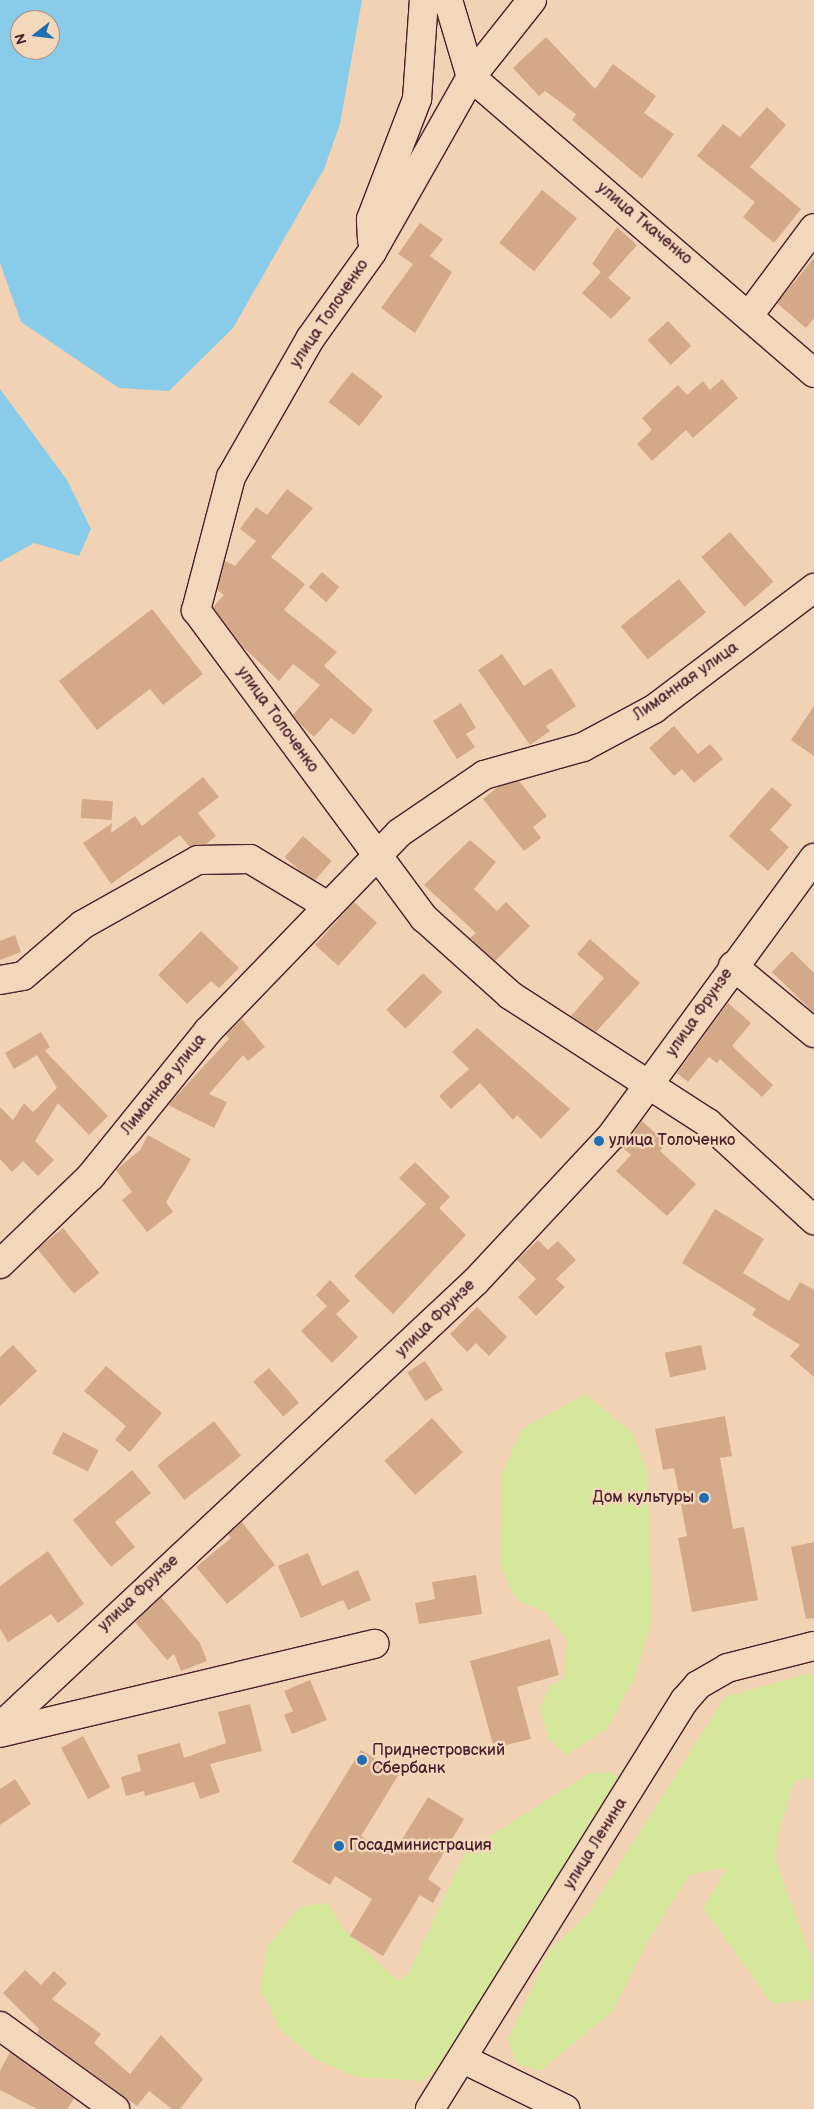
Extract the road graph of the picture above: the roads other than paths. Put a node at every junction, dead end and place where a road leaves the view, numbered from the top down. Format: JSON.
{"nodes":[{"id":1,"x":424,"y":0,"type":"edge"},
{"id":2,"x":448,"y":0,"type":"edge"},
{"id":3,"x":532,"y":0,"type":"edge"},
{"id":4,"x":471,"y":77,"type":"junction"},
{"id":5,"x":814,"y":228,"type":"edge"},
{"id":6,"x":372,"y":252,"type":"junction"},
{"id":7,"x":750,"y":314,"type":"junction"},
{"id":8,"x":814,"y":373,"type":"edge"},
{"id":9,"x":814,"y":588,"type":"edge"},
{"id":10,"x":375,"y":855,"type":"junction"},
{"id":11,"x":814,"y":858,"type":"edge"},
{"id":12,"x":328,"y":906,"type":"junction"},
{"id":13,"x":733,"y":966,"type":"junction"},
{"id":14,"x":0,"y":980,"type":"edge"},
{"id":15,"x":814,"y":1033,"type":"edge"},
{"id":16,"x":648,"y":1086,"type":"junction"},
{"id":17,"x":814,"y":1220,"type":"edge"},
{"id":18,"x":0,"y":1264,"type":"edge"},
{"id":19,"x":375,"y":1644,"type":"dead end"},
{"id":20,"x":814,"y":1646,"type":"edge"},
{"id":21,"x":0,"y":1727,"type":"edge"},
{"id":22,"x":0,"y":1733,"type":"edge"},
{"id":23,"x":0,"y":2026,"type":"edge"},
{"id":24,"x":463,"y":2059,"type":"junction"},
{"id":25,"x":115,"y":2109,"type":"edge"},
{"id":26,"x":430,"y":2109,"type":"edge"},
{"id":27,"x":564,"y":2109,"type":"edge"}],
"edges":[{"from":1,"to":6,"type":"street"},
{"from":2,"to":4,"type":"street"},
{"from":3,"to":4,"type":"street","name":"улица Толоченко"},
{"from":4,"to":6,"type":"street","name":"улица Толоченко"},
{"from":4,"to":7,"type":"street","name":"улица Ткаченко"},
{"from":5,"to":7,"type":"street"},
{"from":6,"to":10,"type":"street","name":"улица Толоченко"},
{"from":7,"to":8,"type":"street","name":"улица Ткаченко"},
{"from":9,"to":10,"type":"street","name":"Лиманная улица"},
{"from":10,"to":12,"type":"street","name":"Лиманная улица"},
{"from":10,"to":16,"type":"street","name":"улица Толоченко"},
{"from":11,"to":13,"type":"street","name":"улица Фрунзе"},
{"from":12,"to":14,"type":"street"},
{"from":12,"to":18,"type":"street","name":"Лиманная улица"},
{"from":13,"to":15,"type":"street"},
{"from":13,"to":16,"type":"street","name":"улица Фрунзе"},
{"from":16,"to":17,"type":"street","name":"улица Толоченко"},
{"from":16,"to":21,"type":"street","name":"улица Фрунзе"},
{"from":19,"to":22,"type":"street"},
{"from":20,"to":24,"type":"street","name":"улица Ленина"},
{"from":23,"to":25,"type":"street"},
{"from":24,"to":26,"type":"street","name":"улица Ленина"},
{"from":24,"to":27,"type":"street"}]}
